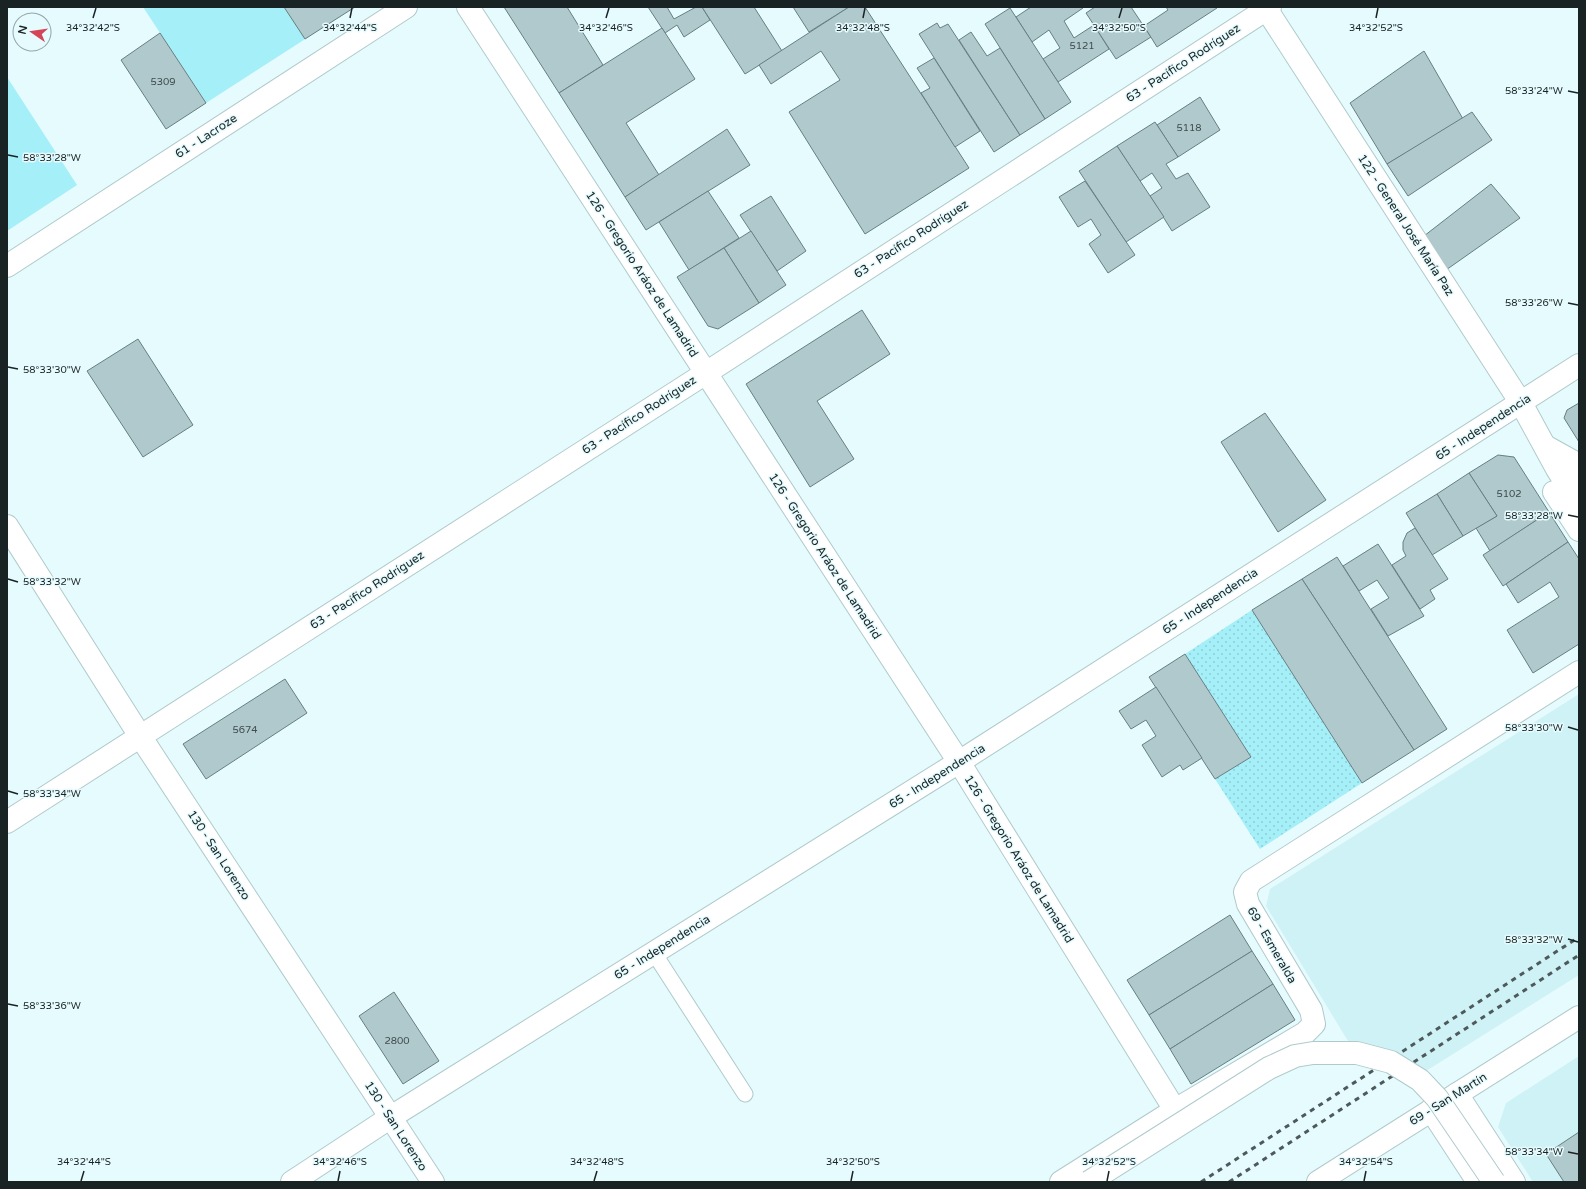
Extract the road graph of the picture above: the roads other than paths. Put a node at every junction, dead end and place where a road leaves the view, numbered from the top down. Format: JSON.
{"nodes":[{"id":1,"x":406,"y":7,"type":"edge"},
{"id":2,"x":468,"y":7,"type":"edge"},
{"id":3,"x":1267,"y":8,"type":"edge"},
{"id":4,"x":7,"y":266,"type":"edge"},
{"id":5,"x":1579,"y":365,"type":"edge"},
{"id":6,"x":706,"y":373,"type":"junction"},
{"id":7,"x":1521,"y":403,"type":"junction"},
{"id":8,"x":1544,"y":445,"type":"junction"},
{"id":9,"x":1579,"y":472,"type":"edge"},
{"id":10,"x":1579,"y":504,"type":"edge"},
{"id":11,"x":7,"y":526,"type":"edge"},
{"id":12,"x":1579,"y":530,"type":"edge"},
{"id":13,"x":1579,"y":672,"type":"edge"},
{"id":14,"x":140,"y":736,"type":"junction"},
{"id":15,"x":959,"y":762,"type":"junction"},
{"id":16,"x":7,"y":822,"type":"edge"},
{"id":17,"x":654,"y":953,"type":"junction"},
{"id":18,"x":1579,"y":1017,"type":"edge"},
{"id":19,"x":745,"y":1094,"type":"dead end"},
{"id":20,"x":1457,"y":1094,"type":"junction"},
{"id":21,"x":1174,"y":1110,"type":"junction"},
{"id":22,"x":1431,"y":1110,"type":"junction"},
{"id":23,"x":391,"y":1117,"type":"junction"},
{"id":24,"x":292,"y":1182,"type":"edge"},
{"id":25,"x":433,"y":1182,"type":"edge"},
{"id":26,"x":1061,"y":1182,"type":"edge"},
{"id":27,"x":1089,"y":1182,"type":"edge"},
{"id":28,"x":1318,"y":1182,"type":"edge"},
{"id":29,"x":1478,"y":1182,"type":"edge"},
{"id":30,"x":1494,"y":1182,"type":"edge"},
{"id":31,"x":1514,"y":1182,"type":"edge"}],
"edges":[{"from":1,"to":4,"type":"street","name":"61 - Lacroze"},
{"from":2,"to":6,"type":"street","name":"126 - Gregorio Aráoz de Lamadrid"},
{"from":3,"to":6,"type":"street","name":"63 - Pacífico Rodríguez"},
{"from":3,"to":7,"type":"street","name":"122 - General José María Paz"},
{"from":5,"to":7,"type":"street","name":"65 - Independencia"},
{"from":6,"to":14,"type":"street","name":"63 - Pacífico Rodríguez"},
{"from":6,"to":15,"type":"street","name":"126 - Gregorio Aráoz de Lamadrid"},
{"from":7,"to":8,"type":"street","name":"122 - General José María Paz"},
{"from":7,"to":15,"type":"street","name":"65 - Independencia"},
{"from":8,"to":9,"type":"street"},
{"from":8,"to":10,"type":"street","name":"122 - General José María Paz"},
{"from":8,"to":12,"type":"street","name":"122 - General José María Paz"},
{"from":11,"to":14,"type":"street","name":"130 - San Lorenzo"},
{"from":13,"to":21,"type":"street","name":"69 - Esmeralda"},
{"from":14,"to":16,"type":"street","name":"63 - Pacífico Rodríguez"},
{"from":14,"to":23,"type":"street","name":"130 - San Lorenzo"},
{"from":15,"to":17,"type":"street","name":"65 - Independencia"},
{"from":15,"to":21,"type":"street","name":"126 - Gregorio Aráoz de Lamadrid"},
{"from":17,"to":19,"type":"lane"},
{"from":17,"to":23,"type":"street","name":"65 - Independencia"},
{"from":18,"to":20,"type":"street","name":"69 - San Martín"},
{"from":20,"to":22,"type":"street","name":"69 - San Martín"},
{"from":20,"to":31,"type":"street"},
{"from":21,"to":26,"type":"street","name":"69 - Esmeralda"},
{"from":22,"to":28,"type":"street","name":"69 - San Martín"},
{"from":22,"to":29,"type":"street"},
{"from":23,"to":24,"type":"street","name":"65 - Independencia"},
{"from":23,"to":25,"type":"street","name":"130 - San Lorenzo"},
{"from":27,"to":30,"type":"street","bridge":true}]}
